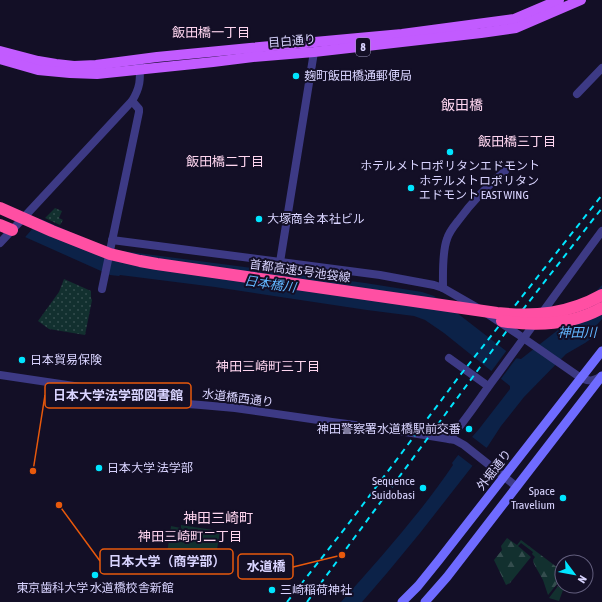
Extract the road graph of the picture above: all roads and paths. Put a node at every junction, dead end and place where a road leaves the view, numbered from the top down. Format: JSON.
{"nodes":[{"id":1,"x":559,"y":0,"type":"edge"},
{"id":2,"x":581,"y":0,"type":"edge"},
{"id":3,"x":0,"y":51,"type":"edge"},
{"id":4,"x":314,"y":52,"type":"junction"},
{"id":5,"x":0,"y":60,"type":"edge"},
{"id":6,"x":139,"y":65,"type":"junction"},
{"id":7,"x":602,"y":68,"type":"edge"},
{"id":8,"x":577,"y":94,"type":"dead end"},
{"id":9,"x":132,"y":101,"type":"junction"},
{"id":10,"x":504,"y":171,"type":"dead end"},
{"id":11,"x":0,"y":202,"type":"edge"},
{"id":12,"x":0,"y":208,"type":"edge"},
{"id":13,"x":27,"y":213,"type":"junction"},
{"id":14,"x":0,"y":216,"type":"edge"},
{"id":15,"x":0,"y":225,"type":"edge"},
{"id":16,"x":602,"y":231,"type":"edge"},
{"id":17,"x":7,"y":236,"type":"edge"},
{"id":18,"x":111,"y":244,"type":"junction"},
{"id":19,"x":280,"y":262,"type":"junction"},
{"id":20,"x":443,"y":288,"type":"junction"},
{"id":21,"x":102,"y":289,"type":"dead end"},
{"id":22,"x":602,"y":295,"type":"edge"},
{"id":23,"x":602,"y":308,"type":"edge"},
{"id":24,"x":523,"y":338,"type":"junction"},
{"id":25,"x":602,"y":351,"type":"edge"},
{"id":26,"x":448,"y":358,"type":"dead end"},
{"id":27,"x":0,"y":376,"type":"edge"},
{"id":28,"x":602,"y":376,"type":"edge"},
{"id":29,"x":581,"y":378,"type":"junction"},
{"id":30,"x":488,"y":386,"type":"junction"},
{"id":31,"x":450,"y":439,"type":"junction"},
{"id":32,"x":504,"y":476,"type":"junction"},
{"id":33,"x":517,"y":486,"type":"junction"},
{"id":34,"x":402,"y":602,"type":"edge"},
{"id":35,"x":425,"y":602,"type":"edge"}],
"edges":[{"from":1,"to":6,"type":"main road","name":"目白通り","number":"8"},
{"from":2,"to":4,"type":"main road","name":"目白通り","number":"8"},
{"from":3,"to":6,"type":"main road","name":"目白通り","number":"8"},
{"from":4,"to":6,"type":"main road","name":"目白通り","number":"8"},
{"from":4,"to":19,"type":"street"},
{"from":5,"to":6,"type":"main road","name":"目白通り","number":"8"},
{"from":6,"to":9,"type":"street"},
{"from":7,"to":8,"type":"street"},
{"from":9,"to":13,"type":"street"},
{"from":9,"to":18,"type":"street"},
{"from":10,"to":20,"type":"street"},
{"from":11,"to":13,"type":"highway"},
{"from":12,"to":22,"type":"highway","name":"首都高速5号池袋線","bridge":true},
{"from":13,"to":17,"type":"street"},
{"from":14,"to":23,"type":"highway","name":"首都高速5号池袋線","bridge":true},
{"from":15,"to":17,"type":"highway"},
{"from":16,"to":24,"type":"street"},
{"from":18,"to":19,"type":"street"},
{"from":18,"to":21,"type":"street"},
{"from":19,"to":20,"type":"street"},
{"from":20,"to":24,"type":"street"},
{"from":24,"to":29,"type":"street"},
{"from":24,"to":30,"type":"street"},
{"from":25,"to":29,"type":"main road","name":"外堀通り"},
{"from":26,"to":30,"type":"street"},
{"from":27,"to":31,"type":"street","name":"水道橋西通り"},
{"from":28,"to":29,"type":"street"},
{"from":28,"to":33,"type":"main road"},
{"from":29,"to":32,"type":"main road","name":"外堀通り"},
{"from":30,"to":31,"type":"street"},
{"from":31,"to":32,"type":"street","name":"水道橋西通り"},
{"from":32,"to":33,"type":"street","name":"水道橋西通り"},
{"from":32,"to":34,"type":"main road","name":"外堀通り"},
{"from":33,"to":35,"type":"main road"}]}
